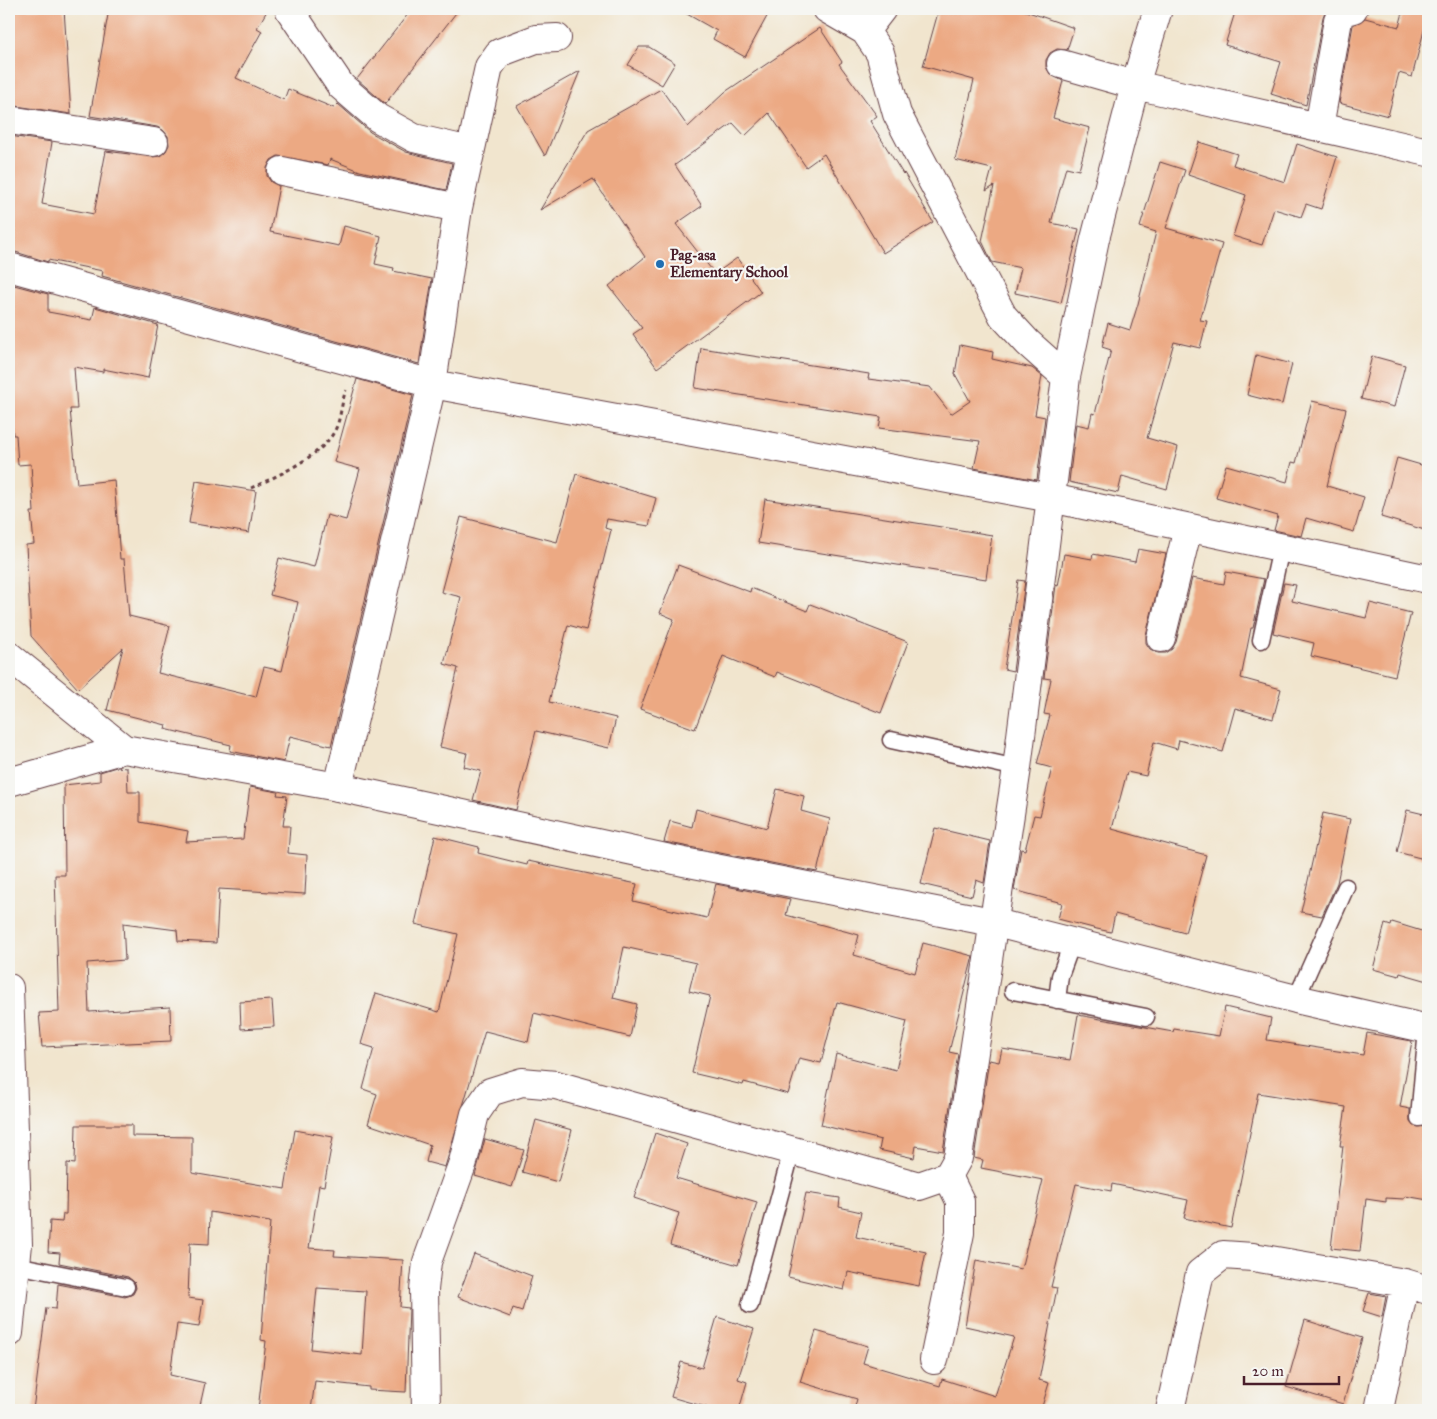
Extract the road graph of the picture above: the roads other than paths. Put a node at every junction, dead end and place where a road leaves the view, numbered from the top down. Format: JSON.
{"nodes":[{"id":1,"x":289,"y":9,"type":"edge"},
{"id":2,"x":826,"y":9,"type":"edge"},
{"id":3,"x":882,"y":9,"type":"edge"},
{"id":4,"x":1158,"y":9,"type":"edge"},
{"id":5,"x":1354,"y":9,"type":"edge"},
{"id":6,"x":865,"y":31,"type":"junction"},
{"id":7,"x":557,"y":38,"type":"dead end"},
{"id":8,"x":1061,"y":64,"type":"dead end"},
{"id":9,"x":1135,"y":85,"type":"junction"},
{"id":10,"x":9,"y":120,"type":"edge"},
{"id":11,"x":1320,"y":127,"type":"junction"},
{"id":12,"x":154,"y":142,"type":"dead end"},
{"id":13,"x":470,"y":152,"type":"junction"},
{"id":14,"x":1428,"y":152,"type":"edge"},
{"id":15,"x":282,"y":171,"type":"dead end"},
{"id":16,"x":458,"y":208,"type":"junction"},
{"id":17,"x":9,"y":267,"type":"edge"},
{"id":18,"x":1066,"y":377,"type":"junction"},
{"id":19,"x":432,"y":384,"type":"junction"},
{"id":20,"x":1051,"y":498,"type":"junction"},
{"id":21,"x":1188,"y":528,"type":"junction"},
{"id":22,"x":1281,"y":548,"type":"junction"},
{"id":23,"x":1428,"y":579,"type":"edge"},
{"id":24,"x":1161,"y":638,"type":"dead end"},
{"id":25,"x":1261,"y":640,"type":"dead end"},
{"id":26,"x":9,"y":656,"type":"edge"},
{"id":27,"x":891,"y":740,"type":"dead end"},
{"id":28,"x":124,"y":749,"type":"junction"},
{"id":29,"x":1017,"y":768,"type":"junction"},
{"id":30,"x":9,"y":782,"type":"edge"},
{"id":31,"x":338,"y":787,"type":"junction"},
{"id":32,"x":1346,"y":887,"type":"dead end"},
{"id":33,"x":992,"y":922,"type":"junction"},
{"id":34,"x":1072,"y":942,"type":"junction"},
{"id":35,"x":9,"y":988,"type":"edge"},
{"id":36,"x":1013,"y":991,"type":"dead end"},
{"id":37,"x":1296,"y":999,"type":"junction"},
{"id":38,"x":1057,"y":1000,"type":"junction"},
{"id":39,"x":1146,"y":1017,"type":"dead end"},
{"id":40,"x":1428,"y":1029,"type":"edge"},
{"id":41,"x":1420,"y":1118,"type":"dead end"},
{"id":42,"x":792,"y":1150,"type":"junction"},
{"id":43,"x":948,"y":1176,"type":"junction"},
{"id":44,"x":16,"y":1265,"type":"junction"},
{"id":45,"x":126,"y":1287,"type":"dead end"},
{"id":46,"x":1416,"y":1287,"type":"edge"},
{"id":47,"x":750,"y":1305,"type":"dead end"},
{"id":48,"x":9,"y":1334,"type":"edge"},
{"id":49,"x":934,"y":1360,"type":"dead end"},
{"id":50,"x":426,"y":1410,"type":"edge"},
{"id":51,"x":1170,"y":1410,"type":"edge"},
{"id":52,"x":1378,"y":1410,"type":"edge"}],
"edges":[{"from":1,"to":13,"type":"street"},
{"from":2,"to":6,"type":"street"},
{"from":3,"to":6,"type":"street"},
{"from":4,"to":9,"type":"street"},
{"from":5,"to":11,"type":"street"},
{"from":6,"to":18,"type":"street"},
{"from":7,"to":13,"type":"street"},
{"from":8,"to":9,"type":"street"},
{"from":9,"to":11,"type":"street"},
{"from":9,"to":18,"type":"street"},
{"from":10,"to":12,"type":"street"},
{"from":11,"to":14,"type":"street"},
{"from":13,"to":16,"type":"street"},
{"from":15,"to":16,"type":"street"},
{"from":16,"to":19,"type":"street"},
{"from":17,"to":19,"type":"street"},
{"from":18,"to":20,"type":"street"},
{"from":19,"to":20,"type":"street"},
{"from":19,"to":31,"type":"street"},
{"from":20,"to":21,"type":"street"},
{"from":20,"to":29,"type":"street"},
{"from":21,"to":22,"type":"street"},
{"from":21,"to":24,"type":"street"},
{"from":22,"to":23,"type":"street"},
{"from":22,"to":25,"type":"lane"},
{"from":26,"to":28,"type":"street"},
{"from":27,"to":29,"type":"lane"},
{"from":28,"to":30,"type":"street"},
{"from":28,"to":31,"type":"street"},
{"from":29,"to":33,"type":"street"},
{"from":31,"to":33,"type":"street"},
{"from":32,"to":37,"type":"lane"},
{"from":33,"to":34,"type":"street"},
{"from":33,"to":43,"type":"street"},
{"from":34,"to":37,"type":"street"},
{"from":34,"to":38,"type":"lane"},
{"from":35,"to":44,"type":"street"},
{"from":36,"to":38,"type":"lane"},
{"from":37,"to":40,"type":"street"},
{"from":38,"to":39,"type":"lane"},
{"from":40,"to":41,"type":"lane"},
{"from":42,"to":43,"type":"street"},
{"from":42,"to":47,"type":"lane"},
{"from":42,"to":50,"type":"street"},
{"from":43,"to":49,"type":"street"},
{"from":44,"to":45,"type":"lane"},
{"from":44,"to":48,"type":"street"},
{"from":46,"to":51,"type":"street"},
{"from":46,"to":52,"type":"street"}]}
